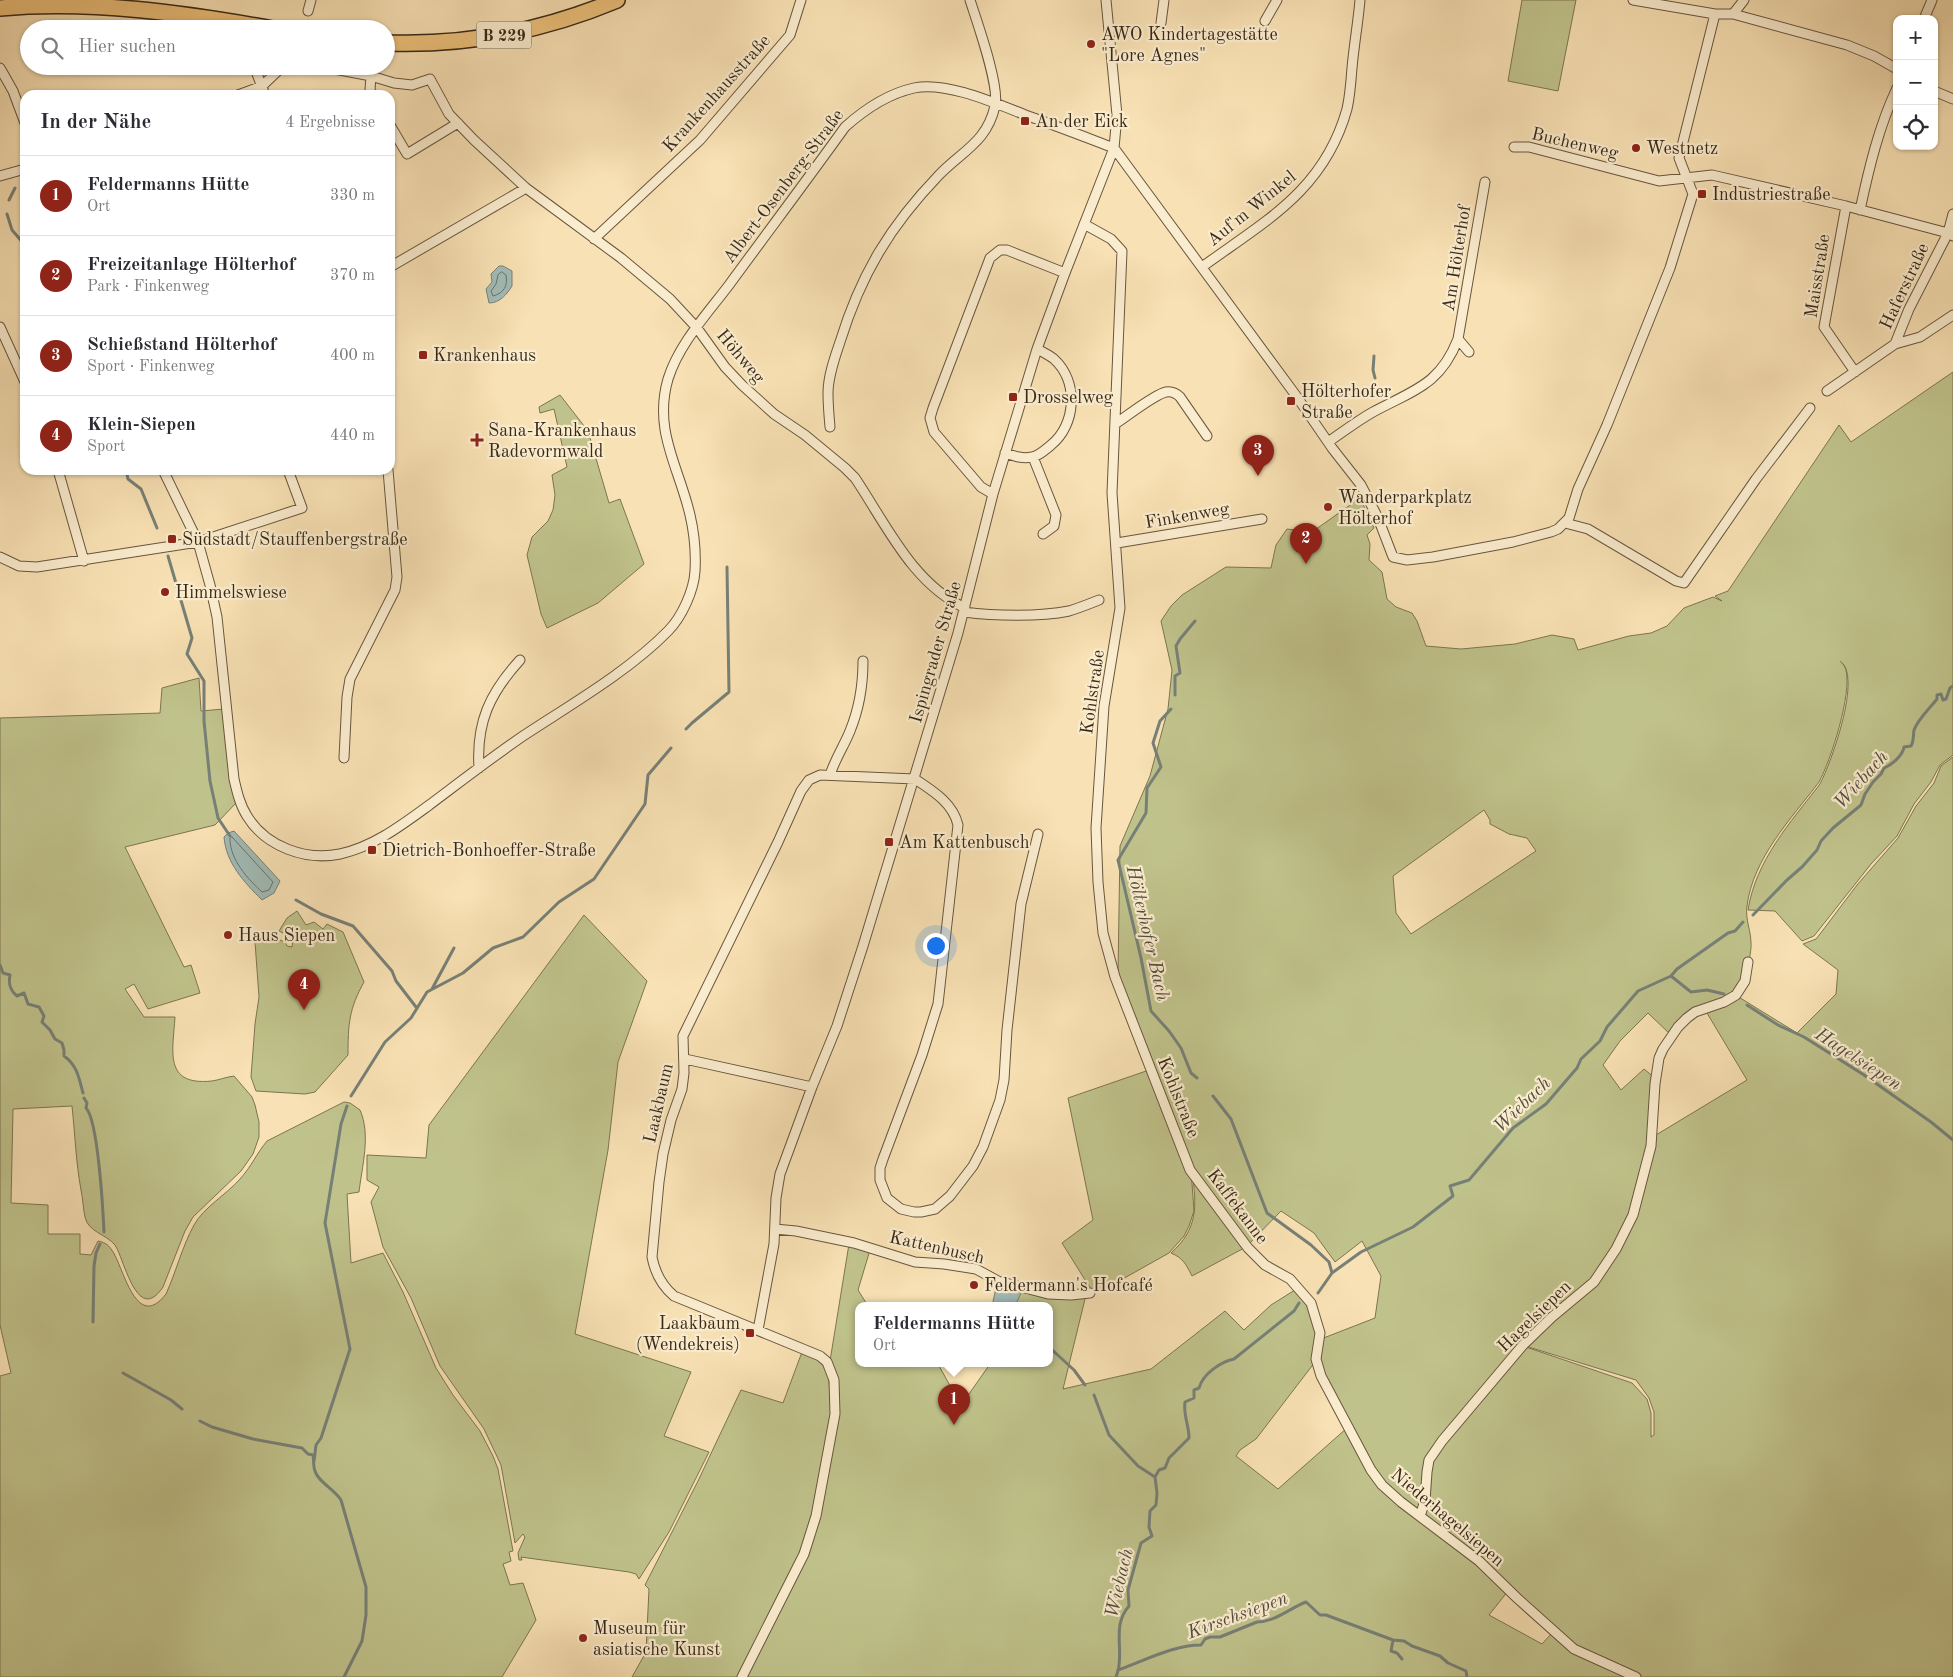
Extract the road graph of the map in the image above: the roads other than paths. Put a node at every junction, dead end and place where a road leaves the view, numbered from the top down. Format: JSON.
{"nodes":[{"id":1,"x":311,"y":0,"type":"edge"},
{"id":2,"x":617,"y":0,"type":"edge"},
{"id":3,"x":801,"y":0,"type":"edge"},
{"id":4,"x":970,"y":0,"type":"edge"},
{"id":5,"x":1106,"y":0,"type":"edge"},
{"id":6,"x":1164,"y":0,"type":"edge"},
{"id":7,"x":1278,"y":0,"type":"edge"},
{"id":8,"x":1360,"y":0,"type":"edge"},
{"id":9,"x":1633,"y":0,"type":"edge"},
{"id":10,"x":1744,"y":0,"type":"edge"},
{"id":11,"x":1932,"y":0,"type":"edge"},
{"id":12,"x":0,"y":8,"type":"edge"},
{"id":13,"x":308,"y":12,"type":"dead end"},
{"id":14,"x":1715,"y":14,"type":"junction"},
{"id":15,"x":1733,"y":14,"type":"junction"},
{"id":16,"x":1926,"y":15,"type":"edge"},
{"id":17,"x":221,"y":20,"type":"edge"},
{"id":18,"x":1264,"y":21,"type":"dead end"},
{"id":19,"x":1161,"y":23,"type":"dead end"},
{"id":20,"x":395,"y":43,"type":"edge"},
{"id":21,"x":1893,"y":67,"type":"edge"},
{"id":22,"x":0,"y":68,"type":"edge"},
{"id":23,"x":258,"y":75,"type":"edge"},
{"id":24,"x":276,"y":75,"type":"edge"},
{"id":25,"x":366,"y":75,"type":"edge"},
{"id":26,"x":371,"y":76,"type":"junction"},
{"id":27,"x":264,"y":90,"type":"edge"},
{"id":28,"x":265,"y":90,"type":"edge"},
{"id":29,"x":370,"y":90,"type":"edge"},
{"id":30,"x":1938,"y":93,"type":"edge"},
{"id":31,"x":1893,"y":97,"type":"edge"},
{"id":32,"x":1953,"y":99,"type":"edge"},
{"id":33,"x":996,"y":104,"type":"junction"},
{"id":34,"x":20,"y":110,"type":"edge"},
{"id":35,"x":458,"y":123,"type":"junction"},
{"id":36,"x":395,"y":134,"type":"edge"},
{"id":37,"x":1514,"y":147,"type":"dead end"},
{"id":38,"x":1114,"y":148,"type":"junction"},
{"id":39,"x":20,"y":170,"type":"edge"},
{"id":40,"x":0,"y":176,"type":"edge"},
{"id":41,"x":1687,"y":178,"type":"junction"},
{"id":42,"x":1485,"y":182,"type":"dead end"},
{"id":43,"x":526,"y":188,"type":"junction"},
{"id":44,"x":1846,"y":206,"type":"junction"},
{"id":45,"x":1860,"y":210,"type":"junction"},
{"id":46,"x":1953,"y":214,"type":"edge"},
{"id":47,"x":1084,"y":224,"type":"junction"},
{"id":48,"x":1950,"y":235,"type":"edge"},
{"id":49,"x":594,"y":239,"type":"junction"},
{"id":50,"x":395,"y":264,"type":"edge"},
{"id":51,"x":1202,"y":267,"type":"junction"},
{"id":52,"x":1065,"y":273,"type":"junction"},
{"id":53,"x":1953,"y":315,"type":"edge"},
{"id":54,"x":0,"y":327,"type":"edge"},
{"id":55,"x":697,"y":328,"type":"junction"},
{"id":56,"x":1458,"y":339,"type":"junction"},
{"id":57,"x":1895,"y":344,"type":"junction"},
{"id":58,"x":1037,"y":349,"type":"junction"},
{"id":59,"x":1469,"y":352,"type":"dead end"},
{"id":60,"x":20,"y":371,"type":"edge"},
{"id":61,"x":1855,"y":372,"type":"junction"},
{"id":62,"x":1827,"y":391,"type":"dead end"},
{"id":63,"x":1810,"y":408,"type":"dead end"},
{"id":64,"x":1115,"y":424,"type":"junction"},
{"id":65,"x":830,"y":427,"type":"dead end"},
{"id":66,"x":1207,"y":436,"type":"dead end"},
{"id":67,"x":1328,"y":442,"type":"junction"},
{"id":68,"x":1005,"y":453,"type":"junction"},
{"id":69,"x":1033,"y":457,"type":"junction"},
{"id":70,"x":59,"y":475,"type":"edge"},
{"id":71,"x":165,"y":475,"type":"edge"},
{"id":72,"x":290,"y":475,"type":"edge"},
{"id":73,"x":388,"y":475,"type":"edge"},
{"id":74,"x":993,"y":494,"type":"junction"},
{"id":75,"x":1262,"y":519,"type":"dead end"},
{"id":76,"x":1565,"y":523,"type":"junction"},
{"id":77,"x":1043,"y":534,"type":"dead end"},
{"id":78,"x":198,"y":542,"type":"junction"},
{"id":79,"x":1116,"y":543,"type":"junction"},
{"id":80,"x":0,"y":557,"type":"edge"},
{"id":81,"x":84,"y":561,"type":"junction"},
{"id":82,"x":1099,"y":600,"type":"dead end"},
{"id":83,"x":964,"y":610,"type":"junction"},
{"id":84,"x":520,"y":660,"type":"dead end"},
{"id":85,"x":863,"y":661,"type":"dead end"},
{"id":86,"x":344,"y":758,"type":"dead end"},
{"id":87,"x":479,"y":768,"type":"junction"},
{"id":88,"x":830,"y":774,"type":"junction"},
{"id":89,"x":915,"y":778,"type":"junction"},
{"id":90,"x":1038,"y":834,"type":"dead end"},
{"id":91,"x":1748,"y":962,"type":"dead end"},
{"id":92,"x":685,"y":1059,"type":"junction"},
{"id":93,"x":812,"y":1087,"type":"junction"},
{"id":94,"x":1190,"y":1170,"type":"joint"},
{"id":95,"x":775,"y":1230,"type":"junction"},
{"id":96,"x":1090,"y":1292,"type":"dead end"},
{"id":97,"x":1306,"y":1297,"type":"joint"},
{"id":98,"x":758,"y":1330,"type":"junction"},
{"id":99,"x":1420,"y":1516,"type":"junction"},
{"id":100,"x":742,"y":1677,"type":"edge"},
{"id":101,"x":1636,"y":1677,"type":"edge"}],
"edges":[{"from":1,"to":13,"type":"street"},
{"from":2,"to":20,"type":"main road","number":"B 229"},
{"from":3,"to":49,"type":"street","name":"Krankenhausstraße"},
{"from":4,"to":33,"type":"street"},
{"from":5,"to":38,"type":"street","name":"Ispingrader Straße"},
{"from":6,"to":19,"type":"street"},
{"from":7,"to":18,"type":"street"},
{"from":8,"to":51,"type":"street","name":"Auf'm Winkel"},
{"from":9,"to":14,"type":"street"},
{"from":10,"to":15,"type":"street"},
{"from":11,"to":16,"type":"street"},
{"from":12,"to":17,"type":"main road"},
{"from":14,"to":15,"type":"street"},
{"from":14,"to":41,"type":"street"},
{"from":15,"to":21,"type":"street"},
{"from":22,"to":34,"type":"street"},
{"from":23,"to":27,"type":"street"},
{"from":24,"to":28,"type":"street"},
{"from":25,"to":26,"type":"street"},
{"from":26,"to":29,"type":"street"},
{"from":26,"to":35,"type":"street","name":"Höhweg"},
{"from":30,"to":32,"type":"street"},
{"from":31,"to":45,"type":"street"},
{"from":33,"to":38,"type":"street","name":"Albert-Osenberg-Straße"},
{"from":33,"to":55,"type":"street","name":"Albert-Osenberg-Straße"},
{"from":33,"to":65,"type":"street"},
{"from":35,"to":36,"type":"street"},
{"from":35,"to":43,"type":"street","name":"Höhweg"},
{"from":37,"to":41,"type":"street","name":"Buchenweg"},
{"from":38,"to":47,"type":"street","name":"Ispingrader Straße"},
{"from":38,"to":51,"type":"street"},
{"from":39,"to":40,"type":"street"},
{"from":41,"to":44,"type":"street"},
{"from":41,"to":76,"type":"street"},
{"from":42,"to":56,"type":"street","name":"Am Hölterhof"},
{"from":43,"to":49,"type":"street","name":"Höhweg"},
{"from":43,"to":50,"type":"street"},
{"from":44,"to":45,"type":"street"},
{"from":44,"to":61,"type":"street","name":"Maisstraße"},
{"from":45,"to":48,"type":"street"},
{"from":46,"to":48,"type":"street","name":"Haferstraße"},
{"from":47,"to":52,"type":"street","name":"Ispingrader Straße"},
{"from":47,"to":64,"type":"street","name":"Kohlstraße"},
{"from":48,"to":57,"type":"street","name":"Haferstraße"},
{"from":49,"to":55,"type":"street","name":"Höhweg"},
{"from":51,"to":67,"type":"street"},
{"from":52,"to":58,"type":"street","name":"Ispingrader Straße"},
{"from":52,"to":74,"type":"street"},
{"from":53,"to":57,"type":"street"},
{"from":54,"to":60,"type":"street"},
{"from":55,"to":83,"type":"street","name":"Höhweg"},
{"from":55,"to":87,"type":"street"},
{"from":56,"to":59,"type":"street","name":"Am Hölterhof"},
{"from":56,"to":67,"type":"street","name":"Am Hölterhof"},
{"from":57,"to":61,"type":"street"},
{"from":58,"to":68,"type":"street","name":"Ispingrader Straße"},
{"from":58,"to":69,"type":"street"},
{"from":61,"to":62,"type":"street"},
{"from":63,"to":76,"type":"street"},
{"from":64,"to":66,"type":"street"},
{"from":64,"to":79,"type":"street","name":"Kohlstraße"},
{"from":67,"to":76,"type":"street"},
{"from":68,"to":69,"type":"street"},
{"from":68,"to":74,"type":"street","name":"Ispingrader Straße"},
{"from":69,"to":77,"type":"street"},
{"from":70,"to":81,"type":"street"},
{"from":71,"to":78,"type":"street"},
{"from":72,"to":78,"type":"street"},
{"from":73,"to":86,"type":"street"},
{"from":74,"to":83,"type":"street","name":"Ispingrader Straße"},
{"from":75,"to":79,"type":"street","name":"Finkenweg"},
{"from":78,"to":81,"type":"street"},
{"from":78,"to":87,"type":"street"},
{"from":79,"to":94,"type":"street","name":"Kohlstraße"},
{"from":80,"to":81,"type":"street"},
{"from":82,"to":83,"type":"street"},
{"from":83,"to":89,"type":"street","name":"Ispingrader Straße"},
{"from":84,"to":87,"type":"street"},
{"from":85,"to":88,"type":"street"},
{"from":88,"to":89,"type":"street","name":"Laakbaum"},
{"from":88,"to":92,"type":"street","name":"Laakbaum"},
{"from":89,"to":90,"type":"street"},
{"from":89,"to":93,"type":"street","name":"Ispingrader Straße"},
{"from":91,"to":99,"type":"street","name":"Hagelsiepen"},
{"from":92,"to":93,"type":"street"},
{"from":92,"to":98,"type":"street","name":"Laakbaum"},
{"from":93,"to":95,"type":"street","name":"Ispingrader Straße"},
{"from":94,"to":97,"type":"street","name":"Kaffekanne"},
{"from":95,"to":96,"type":"street","name":"Kattenbusch"},
{"from":95,"to":98,"type":"street","name":"Ispingrader Straße"},
{"from":97,"to":99,"type":"street","name":"Niederhagelsiepen"},
{"from":98,"to":100,"type":"street"},
{"from":99,"to":101,"type":"street","name":"Niederhagelsiepen"}]}
